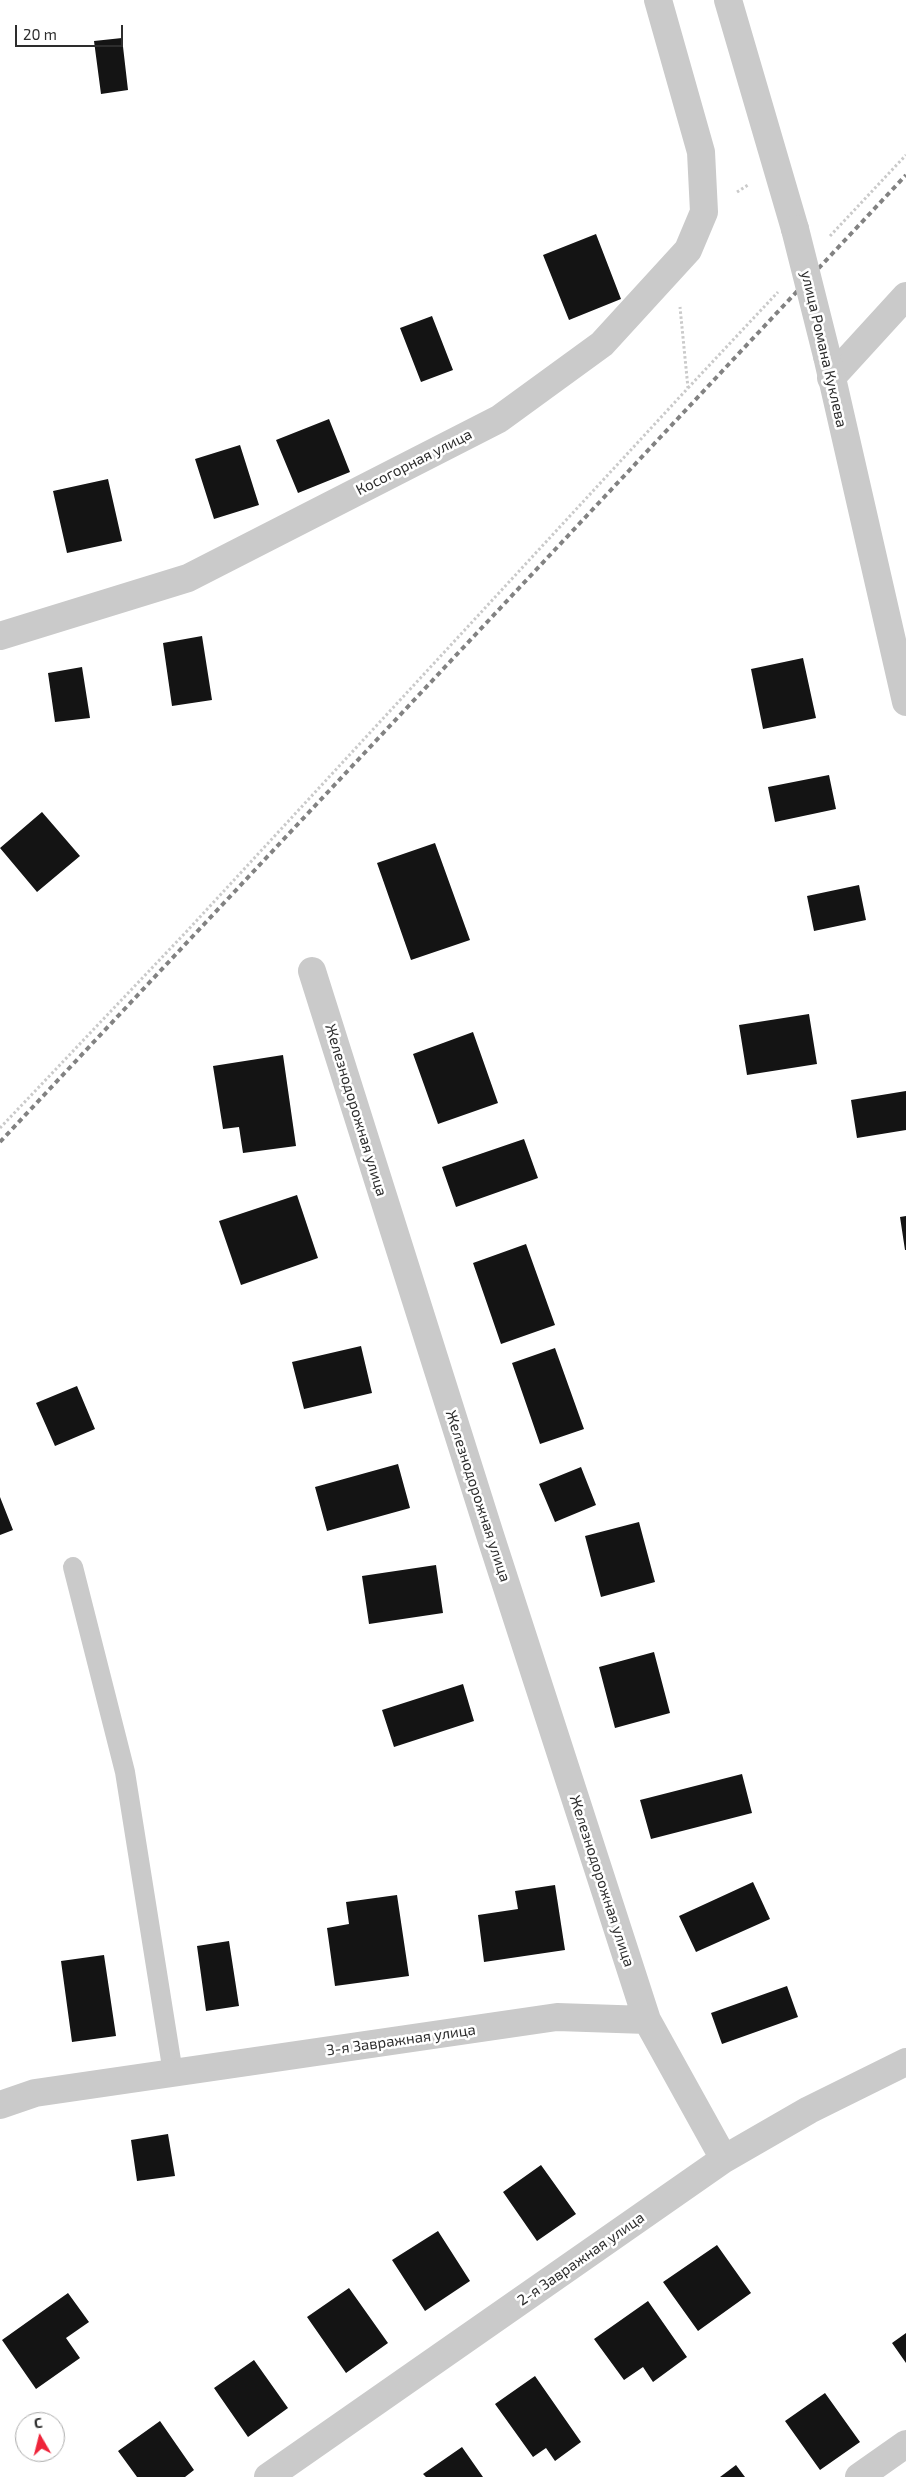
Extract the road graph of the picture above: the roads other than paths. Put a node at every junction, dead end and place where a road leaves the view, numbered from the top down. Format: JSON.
{"nodes":[{"id":1,"x":658,"y":0,"type":"edge"},
{"id":2,"x":728,"y":0,"type":"edge"},
{"id":3,"x":906,"y":296,"type":"edge"},
{"id":4,"x":829,"y":367,"type":"junction"},
{"id":5,"x":0,"y":636,"type":"edge"},
{"id":6,"x":906,"y":702,"type":"edge"},
{"id":7,"x":312,"y":971,"type":"dead end"},
{"id":8,"x":73,"y":1567,"type":"dead end"},
{"id":9,"x":647,"y":2020,"type":"junction"},
{"id":10,"x":906,"y":2062,"type":"edge"},
{"id":11,"x":172,"y":2073,"type":"junction"},
{"id":12,"x":0,"y":2105,"type":"edge"},
{"id":13,"x":724,"y":2159,"type":"junction"},
{"id":14,"x":906,"y":2444,"type":"edge"},
{"id":15,"x":268,"y":2477,"type":"edge"},
{"id":16,"x":859,"y":2477,"type":"edge"}],
"edges":[{"from":1,"to":5,"type":"street","name":"Косогорная улица"},
{"from":2,"to":4,"type":"street","name":"улица Романа Куклева","bridge":true},
{"from":3,"to":4,"type":"street"},
{"from":4,"to":6,"type":"street","name":"улица Романа Куклева"},
{"from":7,"to":9,"type":"street","name":"Железнодорожная улица"},
{"from":8,"to":11,"type":"lane"},
{"from":9,"to":11,"type":"street","name":"3-я Завражная улица"},
{"from":9,"to":13,"type":"street"},
{"from":10,"to":13,"type":"street","name":"2-я Завражная улица"},
{"from":11,"to":12,"type":"street","name":"3-я Завражная улица"},
{"from":13,"to":15,"type":"street","name":"2-я Завражная улица"},
{"from":14,"to":16,"type":"street"}]}
